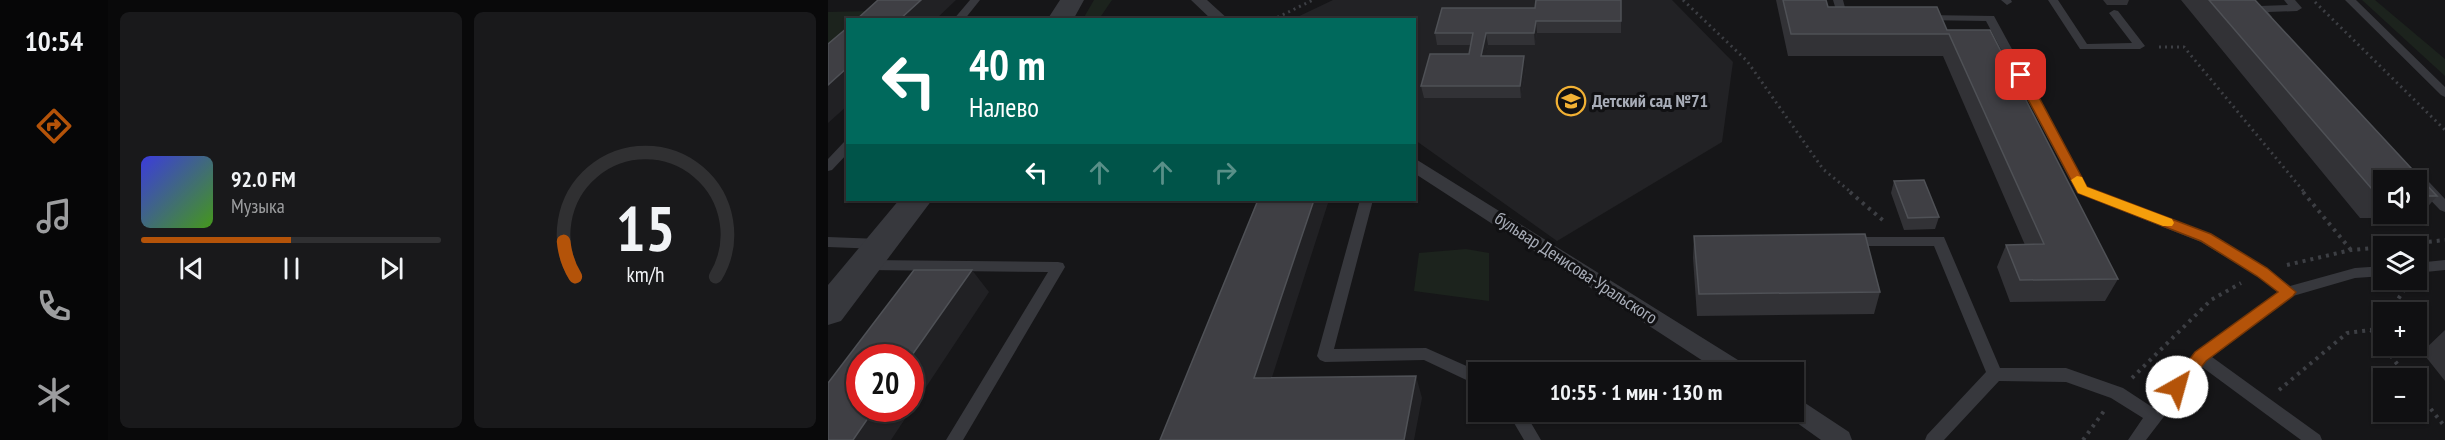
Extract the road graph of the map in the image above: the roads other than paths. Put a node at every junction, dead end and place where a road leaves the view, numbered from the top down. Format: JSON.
{"nodes":[{"id":1,"x":975,"y":0,"type":"edge"},
{"id":2,"x":1072,"y":0,"type":"edge"},
{"id":3,"x":1198,"y":0,"type":"edge"},
{"id":4,"x":1838,"y":0,"type":"edge"},
{"id":5,"x":2053,"y":0,"type":"edge"},
{"id":6,"x":2289,"y":0,"type":"edge"},
{"id":7,"x":2350,"y":0,"type":"edge"},
{"id":8,"x":2114,"y":13,"type":"dead end"},
{"id":9,"x":960,"y":18,"type":"edge"},
{"id":10,"x":1061,"y":18,"type":"edge"},
{"id":11,"x":1220,"y":18,"type":"edge"},
{"id":12,"x":1865,"y":18,"type":"edge"},
{"id":13,"x":1911,"y":18,"type":"edge"},
{"id":14,"x":2273,"y":23,"type":"edge"},
{"id":15,"x":2445,"y":93,"type":"edge"},
{"id":16,"x":846,"y":147,"type":"edge"},
{"id":17,"x":1416,"y":165,"type":"edge"},
{"id":18,"x":828,"y":167,"type":"edge"},
{"id":19,"x":2427,"y":188,"type":"edge"},
{"id":20,"x":915,"y":201,"type":"edge"},
{"id":21,"x":1366,"y":201,"type":"edge"},
{"id":22,"x":2445,"y":207,"type":"edge"},
{"id":23,"x":1837,"y":241,"type":"edge"},
{"id":24,"x":828,"y":242,"type":"edge"},
{"id":25,"x":872,"y":254,"type":"junction"},
{"id":26,"x":2445,"y":265,"type":"edge"},
{"id":27,"x":2427,"y":267,"type":"edge"},
{"id":28,"x":2373,"y":272,"type":"edge"},
{"id":29,"x":2288,"y":292,"type":"junction"},
{"id":30,"x":828,"y":311,"type":"edge"},
{"id":31,"x":2200,"y":357,"type":"junction"},
{"id":32,"x":1722,"y":362,"type":"edge"},
{"id":33,"x":1995,"y":374,"type":"junction"},
{"id":34,"x":1468,"y":375,"type":"edge"},
{"id":35,"x":1804,"y":415,"type":"edge"},
{"id":36,"x":2153,"y":416,"type":"junction"},
{"id":37,"x":1522,"y":422,"type":"edge"},
{"id":38,"x":954,"y":440,"type":"edge"},
{"id":39,"x":1533,"y":440,"type":"edge"},
{"id":40,"x":1840,"y":440,"type":"edge"},
{"id":41,"x":1933,"y":440,"type":"edge"},
{"id":42,"x":2136,"y":440,"type":"edge"},
{"id":43,"x":2314,"y":440,"type":"edge"}],
"edges":[{"from":1,"to":9,"type":"lane"},
{"from":2,"to":10,"type":"street"},
{"from":3,"to":11,"type":"street"},
{"from":4,"to":12,"type":"lane"},
{"from":5,"to":8,"type":"lane"},
{"from":6,"to":14,"type":"lane"},
{"from":7,"to":15,"type":"lane"},
{"from":13,"to":29,"type":"lane"},
{"from":16,"to":18,"type":"lane"},
{"from":17,"to":32,"type":"street","name":"бульвар Денисова-Уральского"},
{"from":19,"to":22,"type":"lane"},
{"from":20,"to":25,"type":"street"},
{"from":21,"to":34,"type":"lane"},
{"from":23,"to":33,"type":"lane"},
{"from":24,"to":25,"type":"lane"},
{"from":25,"to":30,"type":"street"},
{"from":25,"to":38,"type":"lane"},
{"from":26,"to":27,"type":"lane"},
{"from":28,"to":29,"type":"lane"},
{"from":29,"to":31,"type":"lane"},
{"from":31,"to":36,"type":"lane"},
{"from":31,"to":43,"type":"lane"},
{"from":33,"to":36,"type":"lane"},
{"from":33,"to":41,"type":"lane"},
{"from":35,"to":40,"type":"street"},
{"from":36,"to":42,"type":"lane"},
{"from":37,"to":39,"type":"lane"}]}
